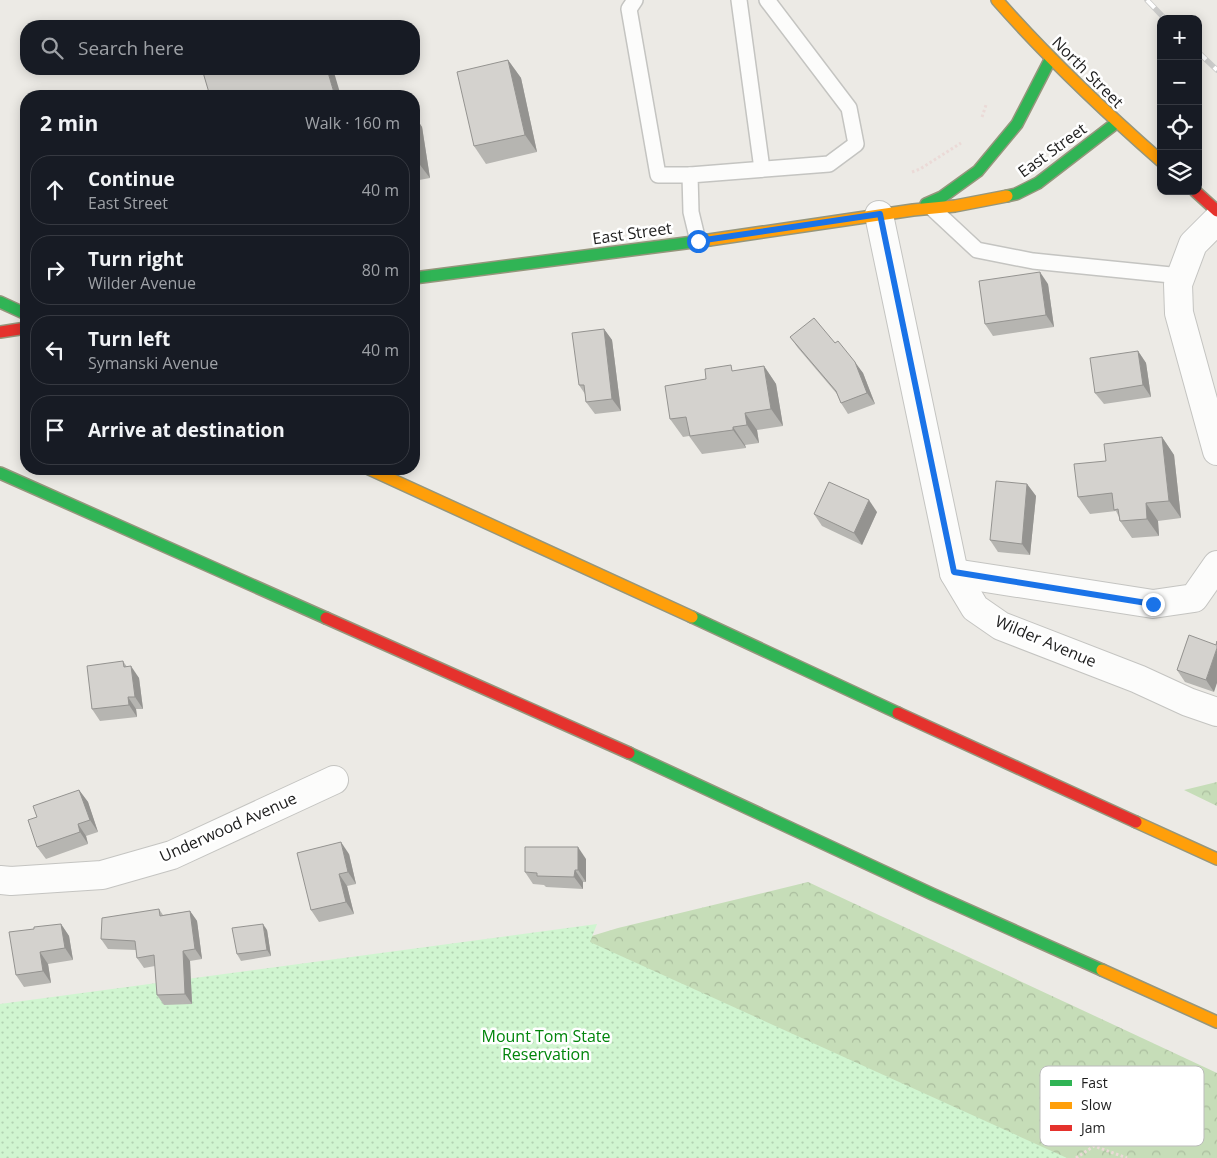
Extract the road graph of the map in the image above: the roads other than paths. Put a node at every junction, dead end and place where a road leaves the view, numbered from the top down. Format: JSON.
{"nodes":[{"id":1,"x":635,"y":0,"type":"edge"},
{"id":2,"x":739,"y":0,"type":"edge"},
{"id":3,"x":767,"y":0,"type":"edge"},
{"id":4,"x":997,"y":0,"type":"edge"},
{"id":5,"x":1051,"y":58,"type":"junction"},
{"id":6,"x":1116,"y":122,"type":"junction"},
{"id":7,"x":1157,"y":158,"type":"edge"},
{"id":8,"x":762,"y":169,"type":"junction"},
{"id":9,"x":690,"y":175,"type":"junction"},
{"id":10,"x":1200,"y":195,"type":"edge"},
{"id":11,"x":933,"y":209,"type":"junction"},
{"id":12,"x":914,"y":210,"type":"junction"},
{"id":13,"x":1217,"y":210,"type":"edge"},
{"id":14,"x":880,"y":214,"type":"junction"},
{"id":15,"x":1217,"y":220,"type":"edge"},
{"id":16,"x":698,"y":241,"type":"junction"},
{"id":17,"x":1181,"y":276,"type":"junction"},
{"id":18,"x":420,"y":277,"type":"edge"},
{"id":19,"x":0,"y":302,"type":"edge"},
{"id":20,"x":20,"y":311,"type":"edge"},
{"id":21,"x":20,"y":329,"type":"edge"},
{"id":22,"x":0,"y":332,"type":"edge"},
{"id":23,"x":1217,"y":451,"type":"edge"},
{"id":24,"x":0,"y":473,"type":"edge"},
{"id":25,"x":381,"y":475,"type":"edge"},
{"id":26,"x":1217,"y":565,"type":"edge"},
{"id":27,"x":954,"y":572,"type":"junction"},
{"id":28,"x":1217,"y":712,"type":"edge"},
{"id":29,"x":334,"y":780,"type":"dead end"},
{"id":30,"x":1217,"y":859,"type":"edge"},
{"id":31,"x":0,"y":880,"type":"edge"},
{"id":32,"x":1217,"y":1022,"type":"edge"}],
"edges":[{"from":1,"to":9,"type":"lane"},
{"from":2,"to":8,"type":"lane"},
{"from":3,"to":8,"type":"lane"},
{"from":4,"to":5,"type":"main road","name":"North Street"},
{"from":5,"to":6,"type":"main road","name":"North Street"},
{"from":5,"to":12,"type":"main road","name":"East Street"},
{"from":6,"to":7,"type":"main road","name":"North Street"},
{"from":6,"to":11,"type":"main road","name":"East Street"},
{"from":8,"to":9,"type":"lane"},
{"from":9,"to":16,"type":"lane"},
{"from":10,"to":13,"type":"main road"},
{"from":11,"to":12,"type":"main road","name":"East Street"},
{"from":11,"to":17,"type":"lane"},
{"from":12,"to":14,"type":"main road","name":"East Street"},
{"from":14,"to":16,"type":"main road","name":"East Street"},
{"from":14,"to":27,"type":"street","name":"Wilder Avenue"},
{"from":15,"to":17,"type":"street"},
{"from":16,"to":18,"type":"main road","name":"East Street"},
{"from":17,"to":23,"type":"street"},
{"from":19,"to":20,"type":"main road"},
{"from":21,"to":22,"type":"main road"},
{"from":24,"to":32,"type":"main road"},
{"from":25,"to":30,"type":"main road"},
{"from":26,"to":27,"type":"street"},
{"from":27,"to":28,"type":"street","name":"Wilder Avenue"},
{"from":29,"to":31,"type":"street","name":"Underwood Avenue"}]}
